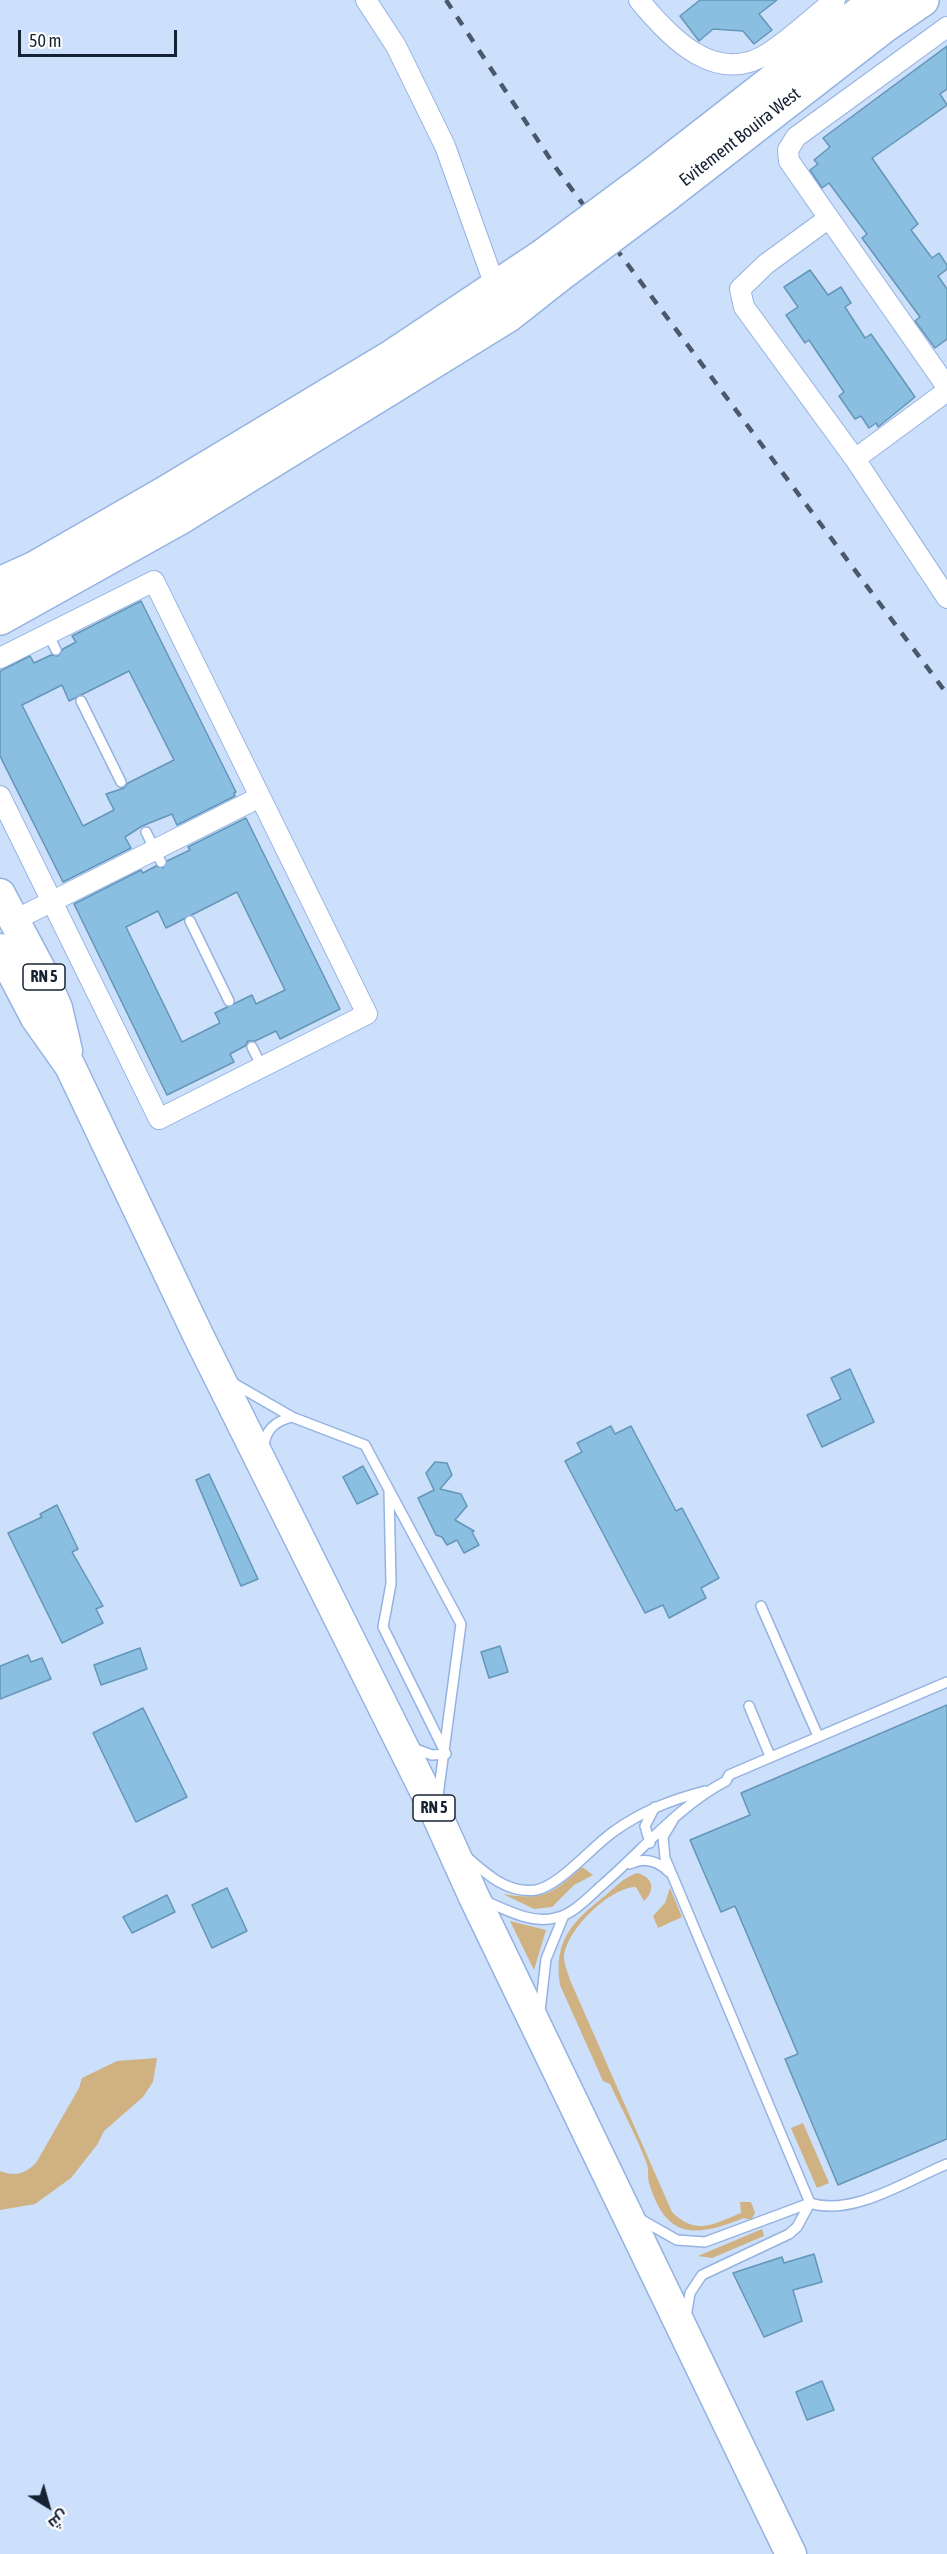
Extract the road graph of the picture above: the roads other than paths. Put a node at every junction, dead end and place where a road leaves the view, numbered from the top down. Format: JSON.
{"nodes":[{"id":1,"x":366,"y":0,"type":"edge"},
{"id":2,"x":639,"y":0,"type":"edge"},
{"id":3,"x":835,"y":0,"type":"edge"},
{"id":4,"x":877,"y":0,"type":"edge"},
{"id":5,"x":922,"y":0,"type":"edge"},
{"id":6,"x":947,"y":27,"type":"edge"},
{"id":7,"x":740,"y":64,"type":"junction"},
{"id":8,"x":755,"y":95,"type":"junction"},
{"id":9,"x":658,"y":185,"type":"junction"},
{"id":10,"x":829,"y":218,"type":"junction"},
{"id":11,"x":501,"y":302,"type":"junction"},
{"id":12,"x":947,"y":389,"type":"edge"},
{"id":13,"x":855,"y":459,"type":"junction"},
{"id":14,"x":0,"y":584,"type":"edge"},
{"id":15,"x":947,"y":598,"type":"edge"},
{"id":16,"x":0,"y":618,"type":"edge"},
{"id":17,"x":0,"y":658,"type":"edge"},
{"id":18,"x":81,"y":701,"type":"dead end"},
{"id":19,"x":121,"y":782,"type":"dead end"},
{"id":20,"x":0,"y":796,"type":"edge"},
{"id":21,"x":260,"y":797,"type":"junction"},
{"id":22,"x":0,"y":894,"type":"edge"},
{"id":23,"x":52,"y":901,"type":"junction"},
{"id":24,"x":15,"y":920,"type":"junction"},
{"id":25,"x":190,"y":921,"type":"dead end"},
{"id":26,"x":0,"y":950,"type":"edge"},
{"id":27,"x":229,"y":1002,"type":"dead end"},
{"id":28,"x":252,"y":1047,"type":"dead end"},
{"id":29,"x":70,"y":1066,"type":"junction"},
{"id":30,"x":262,"y":1067,"type":"junction"},
{"id":31,"x":217,"y":1373,"type":"junction"},
{"id":32,"x":292,"y":1417,"type":"junction"},
{"id":33,"x":266,"y":1470,"type":"junction"},
{"id":34,"x":389,"y":1489,"type":"junction"},
{"id":35,"x":761,"y":1606,"type":"dead end"},
{"id":36,"x":947,"y":1682,"type":"edge"},
{"id":37,"x":749,"y":1706,"type":"dead end"},
{"id":38,"x":397,"y":1733,"type":"junction"},
{"id":39,"x":818,"y":1736,"type":"junction"},
{"id":40,"x":446,"y":1754,"type":"junction"},
{"id":41,"x":770,"y":1756,"type":"junction"},
{"id":42,"x":708,"y":1791,"type":"junction"},
{"id":43,"x":657,"y":1805,"type":"junction"},
{"id":44,"x":436,"y":1813,"type":"junction"},
{"id":45,"x":673,"y":1820,"type":"junction"},
{"id":46,"x":450,"y":1842,"type":"junction"},
{"id":47,"x":650,"y":1843,"type":"junction"},
{"id":48,"x":628,"y":1864,"type":"junction"},
{"id":49,"x":674,"y":1877,"type":"junction"},
{"id":50,"x":474,"y":1897,"type":"junction"},
{"id":51,"x":564,"y":1916,"type":"junction"},
{"id":52,"x":539,"y":2030,"type":"junction"},
{"id":53,"x":947,"y":2163,"type":"edge"},
{"id":54,"x":810,"y":2204,"type":"junction"},
{"id":55,"x":626,"y":2210,"type":"junction"},
{"id":56,"x":684,"y":2331,"type":"junction"},
{"id":57,"x":791,"y":2554,"type":"edge"}],
"edges":[{"from":1,"to":11,"type":"street"},
{"from":2,"to":7,"type":"street"},
{"from":3,"to":7,"type":"street"},
{"from":4,"to":8,"type":"highway","name":"Evitement Bouira West"},
{"from":5,"to":9,"type":"highway","name":"Evitement Bouira West"},
{"from":6,"to":10,"type":"street"},
{"from":7,"to":8,"type":"street"},
{"from":8,"to":9,"type":"highway","name":"Evitement Bouira West"},
{"from":9,"to":11,"type":"highway","name":"Evitement Bouira West","bridge":true},
{"from":10,"to":12,"type":"street"},
{"from":10,"to":13,"type":"street"},
{"from":11,"to":14,"type":"highway"},
{"from":11,"to":16,"type":"highway"},
{"from":12,"to":13,"type":"street"},
{"from":13,"to":15,"type":"street"},
{"from":17,"to":21,"type":"street"},
{"from":18,"to":19,"type":"lane"},
{"from":20,"to":23,"type":"street"},
{"from":21,"to":23,"type":"street"},
{"from":21,"to":30,"type":"street"},
{"from":22,"to":24,"type":"main road","number":"RN 5"},
{"from":23,"to":24,"type":"street"},
{"from":23,"to":30,"type":"street"},
{"from":24,"to":29,"type":"main road","number":"RN 5"},
{"from":25,"to":27,"type":"lane"},
{"from":26,"to":29,"type":"main road","number":"RN 5"},
{"from":28,"to":30,"type":"lane"},
{"from":29,"to":31,"type":"main road","number":"RN 5"},
{"from":31,"to":32,"type":"lane"},
{"from":31,"to":33,"type":"main road","number":"RN 5"},
{"from":32,"to":33,"type":"lane"},
{"from":32,"to":34,"type":"lane"},
{"from":33,"to":38,"type":"main road","number":"RN 5"},
{"from":34,"to":40,"type":"lane"},
{"from":34,"to":40,"type":"lane"},
{"from":35,"to":39,"type":"lane"},
{"from":36,"to":39,"type":"lane"},
{"from":37,"to":41,"type":"lane"},
{"from":38,"to":40,"type":"lane"},
{"from":38,"to":44,"type":"main road","number":"RN 5"},
{"from":39,"to":41,"type":"lane"},
{"from":40,"to":44,"type":"lane"},
{"from":41,"to":42,"type":"lane"},
{"from":42,"to":43,"type":"lane"},
{"from":42,"to":45,"type":"lane"},
{"from":43,"to":46,"type":"lane"},
{"from":43,"to":47,"type":"lane"},
{"from":44,"to":46,"type":"main road","number":"RN 5"},
{"from":45,"to":47,"type":"lane"},
{"from":45,"to":49,"type":"lane"},
{"from":46,"to":50,"type":"main road","number":"RN 5"},
{"from":47,"to":48,"type":"lane"},
{"from":48,"to":49,"type":"lane"},
{"from":48,"to":51,"type":"lane"},
{"from":49,"to":54,"type":"lane"},
{"from":50,"to":51,"type":"lane"},
{"from":50,"to":52,"type":"main road","number":"RN 5"},
{"from":51,"to":52,"type":"lane"},
{"from":52,"to":55,"type":"main road","number":"RN 5"},
{"from":53,"to":54,"type":"lane"},
{"from":54,"to":55,"type":"lane"},
{"from":54,"to":56,"type":"lane"},
{"from":55,"to":56,"type":"main road","number":"RN 5"},
{"from":56,"to":57,"type":"main road","number":"RN 5"}]}
